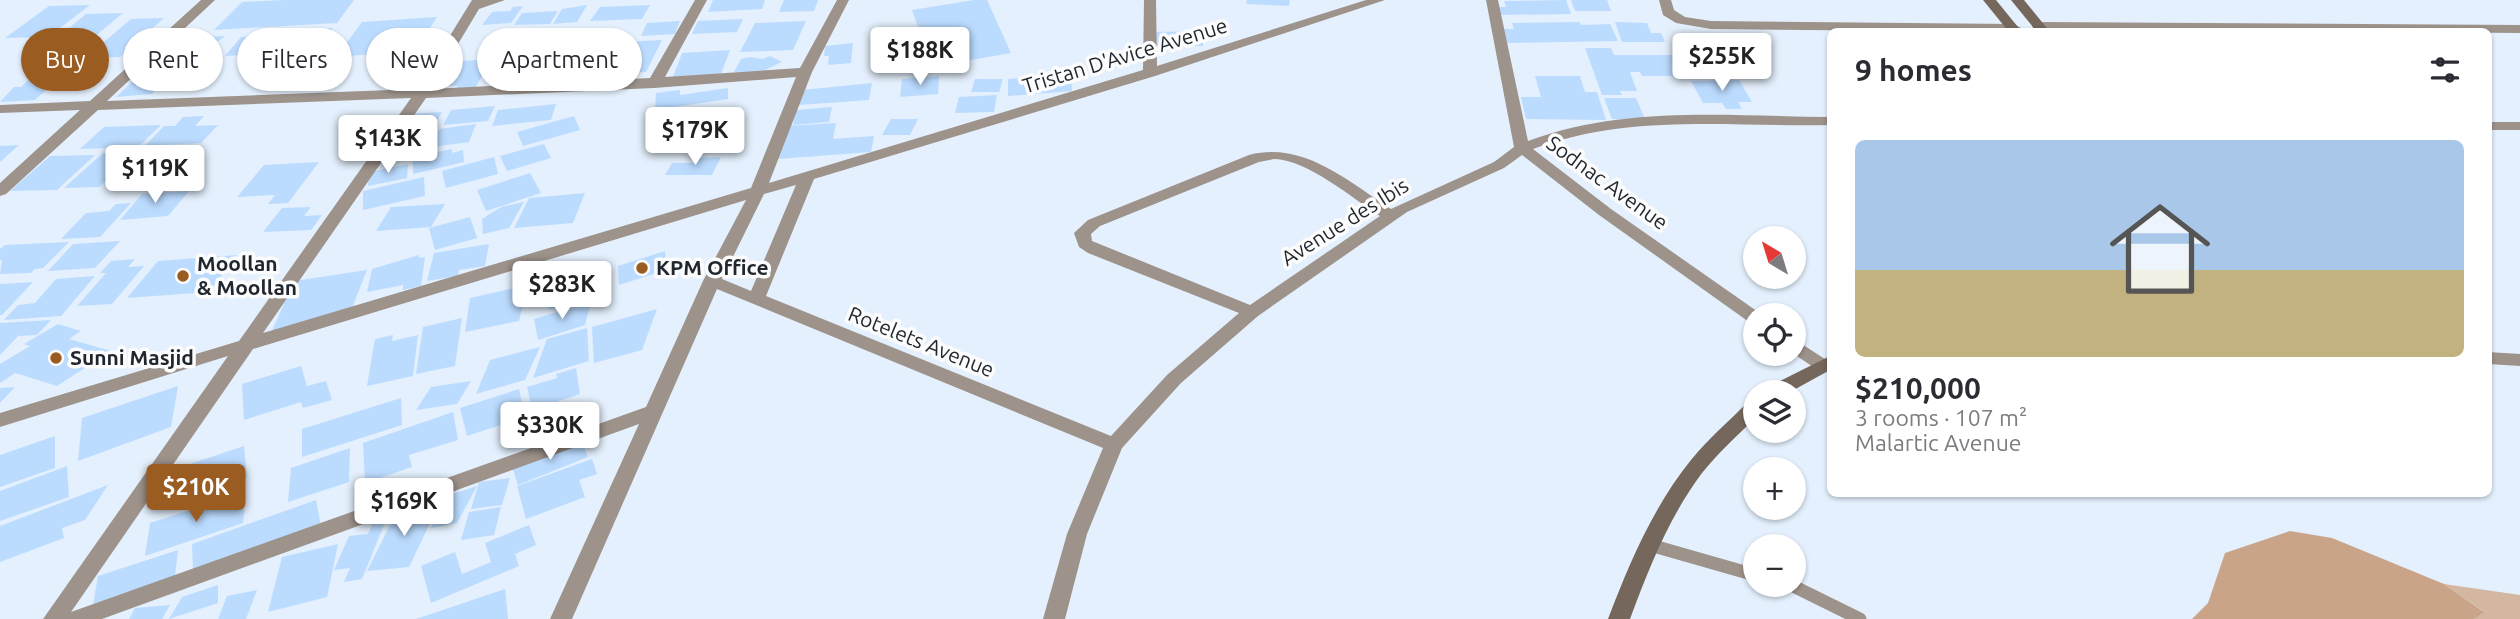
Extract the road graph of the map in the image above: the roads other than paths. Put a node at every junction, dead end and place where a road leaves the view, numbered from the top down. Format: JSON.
{"nodes":[{"id":1,"x":209,"y":0,"type":"edge"},
{"id":2,"x":499,"y":0,"type":"edge"},
{"id":3,"x":701,"y":0,"type":"edge"},
{"id":4,"x":843,"y":0,"type":"edge"},
{"id":5,"x":1150,"y":0,"type":"edge"},
{"id":6,"x":1379,"y":0,"type":"edge"},
{"id":7,"x":1492,"y":0,"type":"edge"},
{"id":8,"x":1665,"y":0,"type":"edge"},
{"id":9,"x":1989,"y":0,"type":"edge"},
{"id":10,"x":2017,"y":0,"type":"edge"},
{"id":11,"x":476,"y":3,"type":"edge"},
{"id":12,"x":1330,"y":8,"type":"edge"},
{"id":13,"x":1893,"y":28,"type":"edge"},
{"id":14,"x":2013,"y":28,"type":"edge"},
{"id":15,"x":2041,"y":28,"type":"edge"},
{"id":16,"x":2492,"y":29,"type":"edge"},
{"id":17,"x":2520,"y":29,"type":"edge"},
{"id":18,"x":805,"y":72,"type":"junction"},
{"id":19,"x":1150,"y":73,"type":"junction"},
{"id":20,"x":654,"y":84,"type":"junction"},
{"id":21,"x":420,"y":96,"type":"junction"},
{"id":22,"x":95,"y":105,"type":"junction"},
{"id":23,"x":0,"y":109,"type":"edge"},
{"id":24,"x":1827,"y":121,"type":"edge"},
{"id":25,"x":2492,"y":126,"type":"edge"},
{"id":26,"x":2520,"y":126,"type":"edge"},
{"id":27,"x":1522,"y":148,"type":"junction"},
{"id":28,"x":807,"y":178,"type":"junction"},
{"id":29,"x":0,"y":191,"type":"edge"},
{"id":30,"x":757,"y":193,"type":"junction"},
{"id":31,"x":1391,"y":216,"type":"junction"},
{"id":32,"x":712,"y":281,"type":"junction"},
{"id":33,"x":756,"y":299,"type":"junction"},
{"id":34,"x":1743,"y":310,"type":"edge"},
{"id":35,"x":1252,"y":312,"type":"junction"},
{"id":36,"x":249,"y":343,"type":"junction"},
{"id":37,"x":1806,"y":352,"type":"edge"},
{"id":38,"x":2492,"y":358,"type":"edge"},
{"id":39,"x":2520,"y":360,"type":"edge"},
{"id":40,"x":1826,"y":363,"type":"edge"},
{"id":41,"x":1796,"y":380,"type":"edge"},
{"id":42,"x":653,"y":411,"type":"junction"},
{"id":43,"x":1743,"y":418,"type":"edge"},
{"id":44,"x":0,"y":420,"type":"edge"},
{"id":45,"x":1114,"y":445,"type":"junction"},
{"id":46,"x":1650,"y":545,"type":"junction"},
{"id":47,"x":1743,"y":572,"type":"edge"},
{"id":48,"x":1806,"y":591,"type":"edge"},
{"id":49,"x":54,"y":619,"type":"edge"},
{"id":50,"x":77,"y":619,"type":"edge"},
{"id":51,"x":561,"y":619,"type":"edge"},
{"id":52,"x":1054,"y":619,"type":"edge"},
{"id":53,"x":1619,"y":619,"type":"edge"},
{"id":54,"x":1860,"y":619,"type":"edge"}],
"edges":[{"from":1,"to":22,"type":"street"},
{"from":2,"to":11,"type":"street"},
{"from":3,"to":20,"type":"street"},
{"from":4,"to":18,"type":"street"},
{"from":5,"to":19,"type":"street"},
{"from":6,"to":12,"type":"street","name":"Tristan D'Avice Avenue"},
{"from":7,"to":27,"type":"street","name":"Sodnac Avenue"},
{"from":8,"to":13,"type":"street"},
{"from":9,"to":14,"type":"main road"},
{"from":10,"to":15,"type":"main road"},
{"from":11,"to":21,"type":"street"},
{"from":12,"to":19,"type":"street","name":"Tristan D'Avice Avenue"},
{"from":16,"to":17,"type":"street"},
{"from":18,"to":20,"type":"street"},
{"from":18,"to":30,"type":"street"},
{"from":19,"to":28,"type":"street","name":"Tristan D'Avice Avenue"},
{"from":20,"to":21,"type":"street"},
{"from":21,"to":22,"type":"street"},
{"from":21,"to":36,"type":"street"},
{"from":22,"to":23,"type":"street"},
{"from":22,"to":29,"type":"street"},
{"from":24,"to":27,"type":"street","name":"Avenue des Ibis"},
{"from":25,"to":26,"type":"street"},
{"from":27,"to":31,"type":"street","name":"Avenue des Ibis"},
{"from":27,"to":34,"type":"street","name":"Sodnac Avenue"},
{"from":28,"to":30,"type":"street","name":"Tristan D'Avice Avenue"},
{"from":28,"to":33,"type":"street"},
{"from":30,"to":32,"type":"street"},
{"from":30,"to":36,"type":"street","name":"Tristan D'Avice Avenue"},
{"from":31,"to":35,"type":"street","name":"Avenue des Ibis"},
{"from":31,"to":35,"type":"street"},
{"from":32,"to":33,"type":"street","name":"Rotelets Avenue"},
{"from":32,"to":42,"type":"street"},
{"from":33,"to":45,"type":"street","name":"Rotelets Avenue"},
{"from":35,"to":45,"type":"street","name":"Avenue des Ibis"},
{"from":36,"to":44,"type":"street","name":"Tristan D'Avice Avenue"},
{"from":36,"to":49,"type":"street"},
{"from":37,"to":40,"type":"street"},
{"from":38,"to":39,"type":"street"},
{"from":40,"to":41,"type":"main road"},
{"from":42,"to":50,"type":"street"},
{"from":42,"to":51,"type":"street"},
{"from":43,"to":46,"type":"main road"},
{"from":45,"to":52,"type":"street","name":"Avenue des Ibis"},
{"from":46,"to":47,"type":"lane"},
{"from":46,"to":53,"type":"main road"},
{"from":48,"to":54,"type":"lane"}]}
